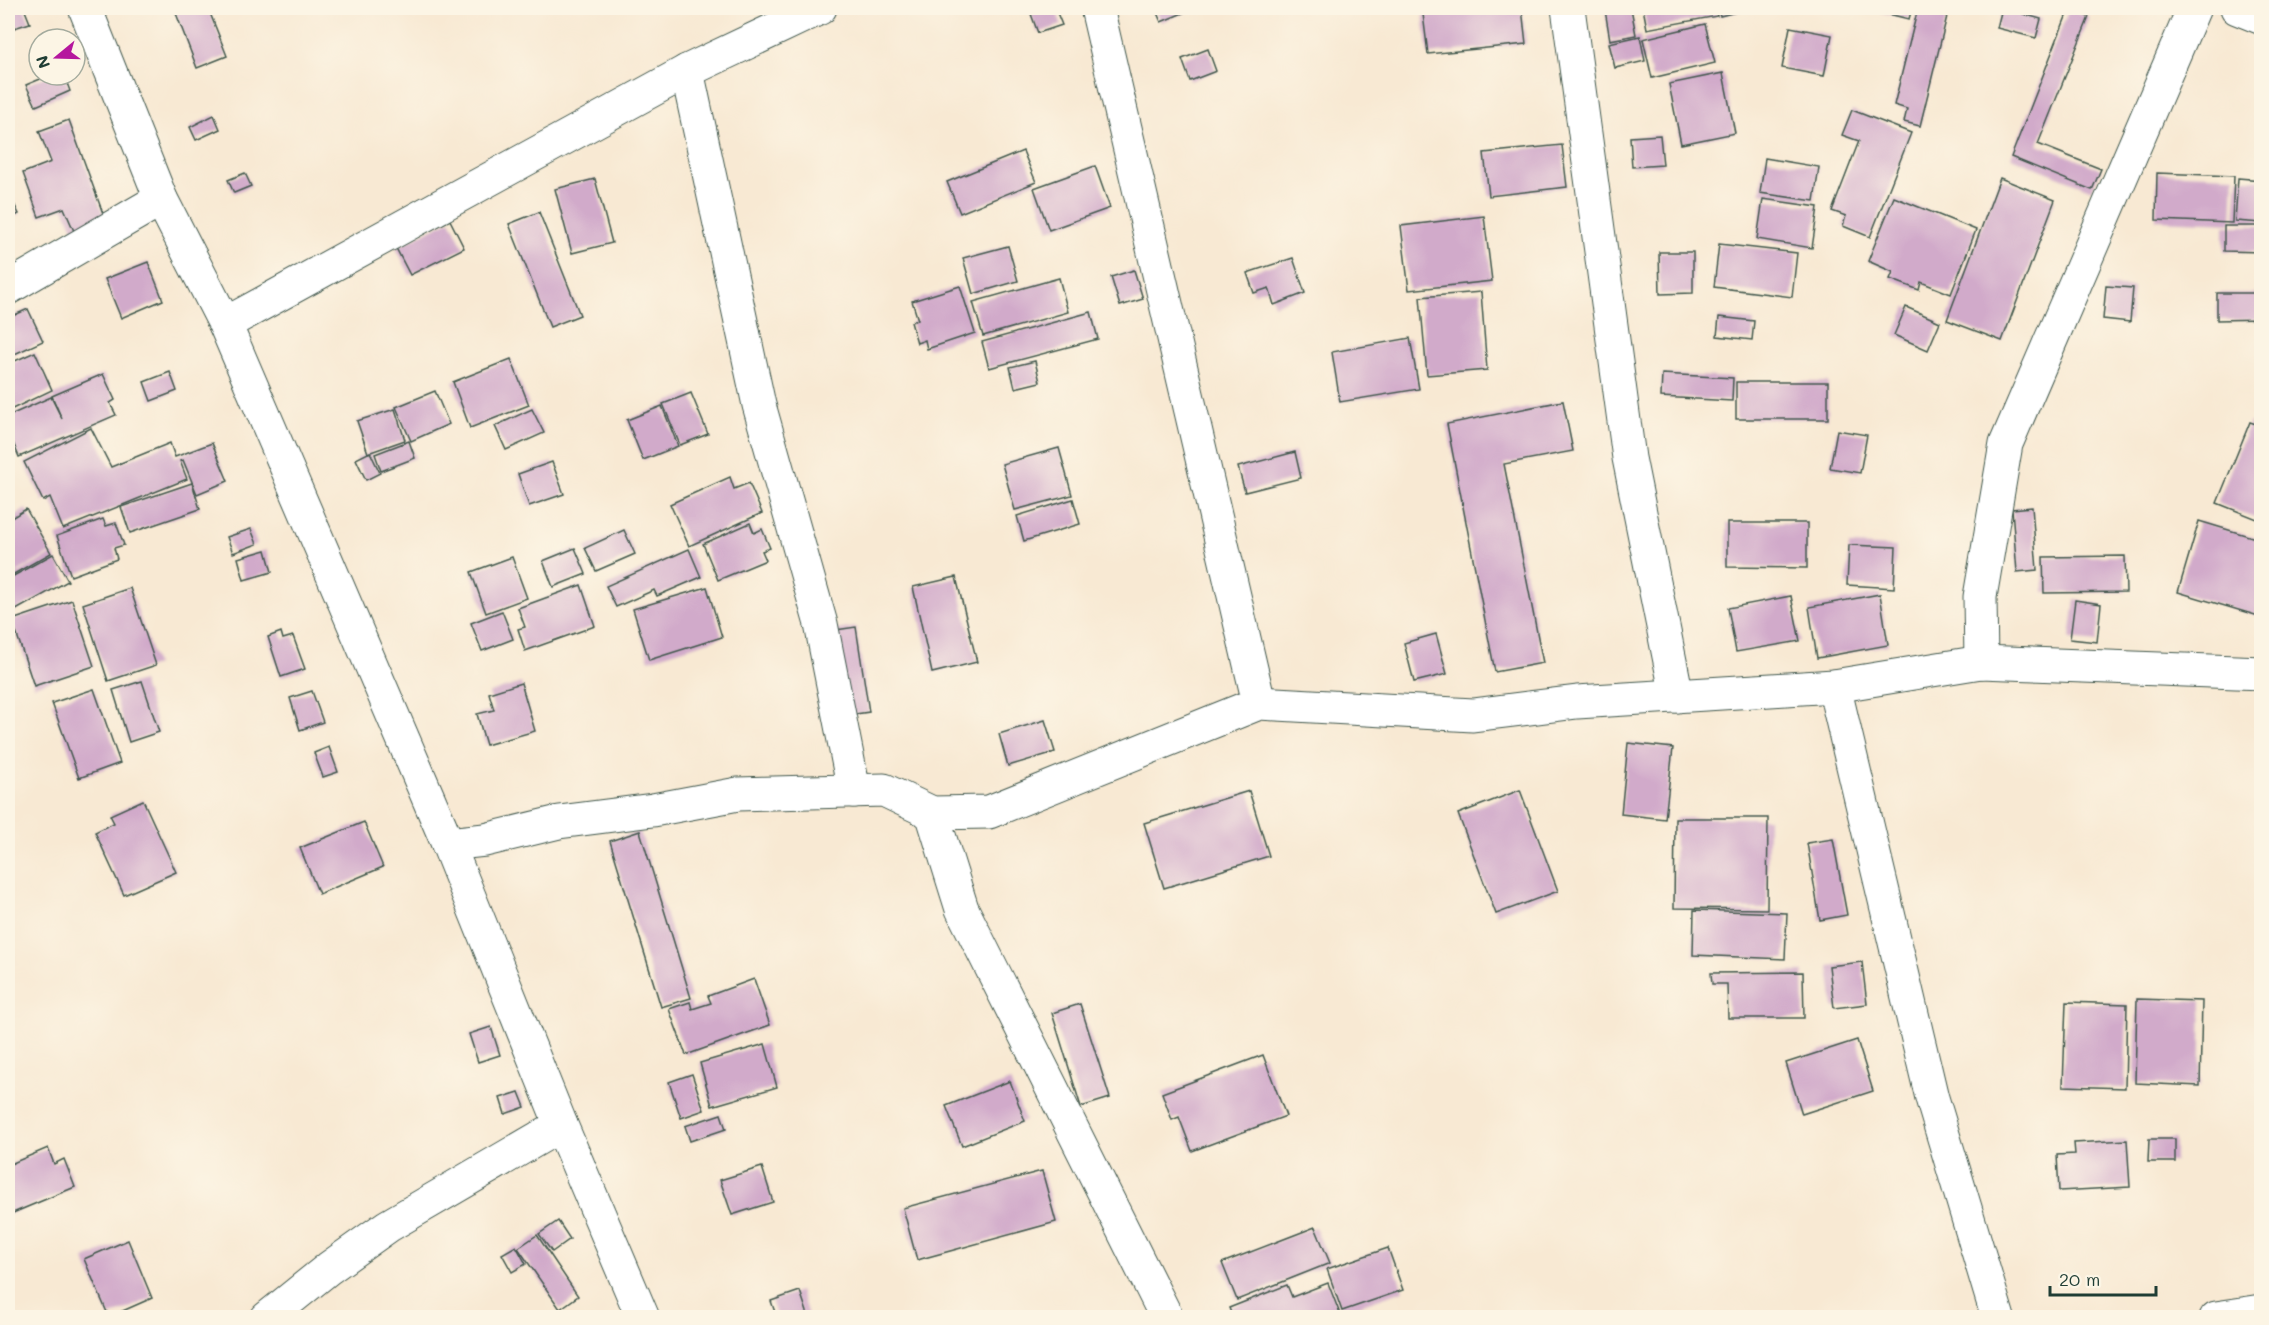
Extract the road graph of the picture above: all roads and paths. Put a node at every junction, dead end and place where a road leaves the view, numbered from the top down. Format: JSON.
{"nodes":[{"id":1,"x":84,"y":8,"type":"edge"},
{"id":2,"x":820,"y":8,"type":"edge"},
{"id":3,"x":1097,"y":8,"type":"edge"},
{"id":4,"x":1568,"y":8,"type":"edge"},
{"id":5,"x":2194,"y":8,"type":"edge"},
{"id":6,"x":2237,"y":8,"type":"edge"},
{"id":7,"x":2262,"y":18,"type":"edge"},
{"id":8,"x":687,"y":71,"type":"junction"},
{"id":9,"x":161,"y":199,"type":"junction"},
{"id":10,"x":8,"y":288,"type":"edge"},
{"id":11,"x":225,"y":324,"type":"junction"},
{"id":12,"x":1981,"y":662,"type":"junction"},
{"id":13,"x":2262,"y":673,"type":"edge"},
{"id":14,"x":1834,"y":686,"type":"junction"},
{"id":15,"x":1677,"y":696,"type":"junction"},
{"id":16,"x":1259,"y":703,"type":"junction"},
{"id":17,"x":854,"y":791,"type":"junction"},
{"id":18,"x":932,"y":813,"type":"junction"},
{"id":19,"x":448,"y":844,"type":"junction"},
{"id":20,"x":561,"y":1125,"type":"junction"},
{"id":21,"x":2262,"y":1311,"type":"edge"},
{"id":22,"x":267,"y":1317,"type":"edge"},
{"id":23,"x":643,"y":1317,"type":"edge"},
{"id":24,"x":1167,"y":1317,"type":"edge"},
{"id":25,"x":1998,"y":1317,"type":"edge"},
{"id":26,"x":2216,"y":1317,"type":"edge"}],
"edges":[{"from":1,"to":9,"type":"street"},
{"from":2,"to":8,"type":"street"},
{"from":3,"to":16,"type":"street"},
{"from":4,"to":15,"type":"street"},
{"from":5,"to":12,"type":"street"},
{"from":6,"to":7,"type":"street"},
{"from":8,"to":11,"type":"street"},
{"from":8,"to":17,"type":"street"},
{"from":9,"to":10,"type":"street"},
{"from":9,"to":11,"type":"street"},
{"from":11,"to":19,"type":"street"},
{"from":12,"to":13,"type":"street"},
{"from":12,"to":14,"type":"street"},
{"from":14,"to":15,"type":"street"},
{"from":14,"to":25,"type":"street"},
{"from":15,"to":16,"type":"street"},
{"from":16,"to":18,"type":"street"},
{"from":17,"to":18,"type":"street"},
{"from":17,"to":19,"type":"street"},
{"from":18,"to":24,"type":"street"},
{"from":19,"to":20,"type":"street"},
{"from":20,"to":22,"type":"street"},
{"from":20,"to":23,"type":"street"},
{"from":21,"to":26,"type":"street"}]}
